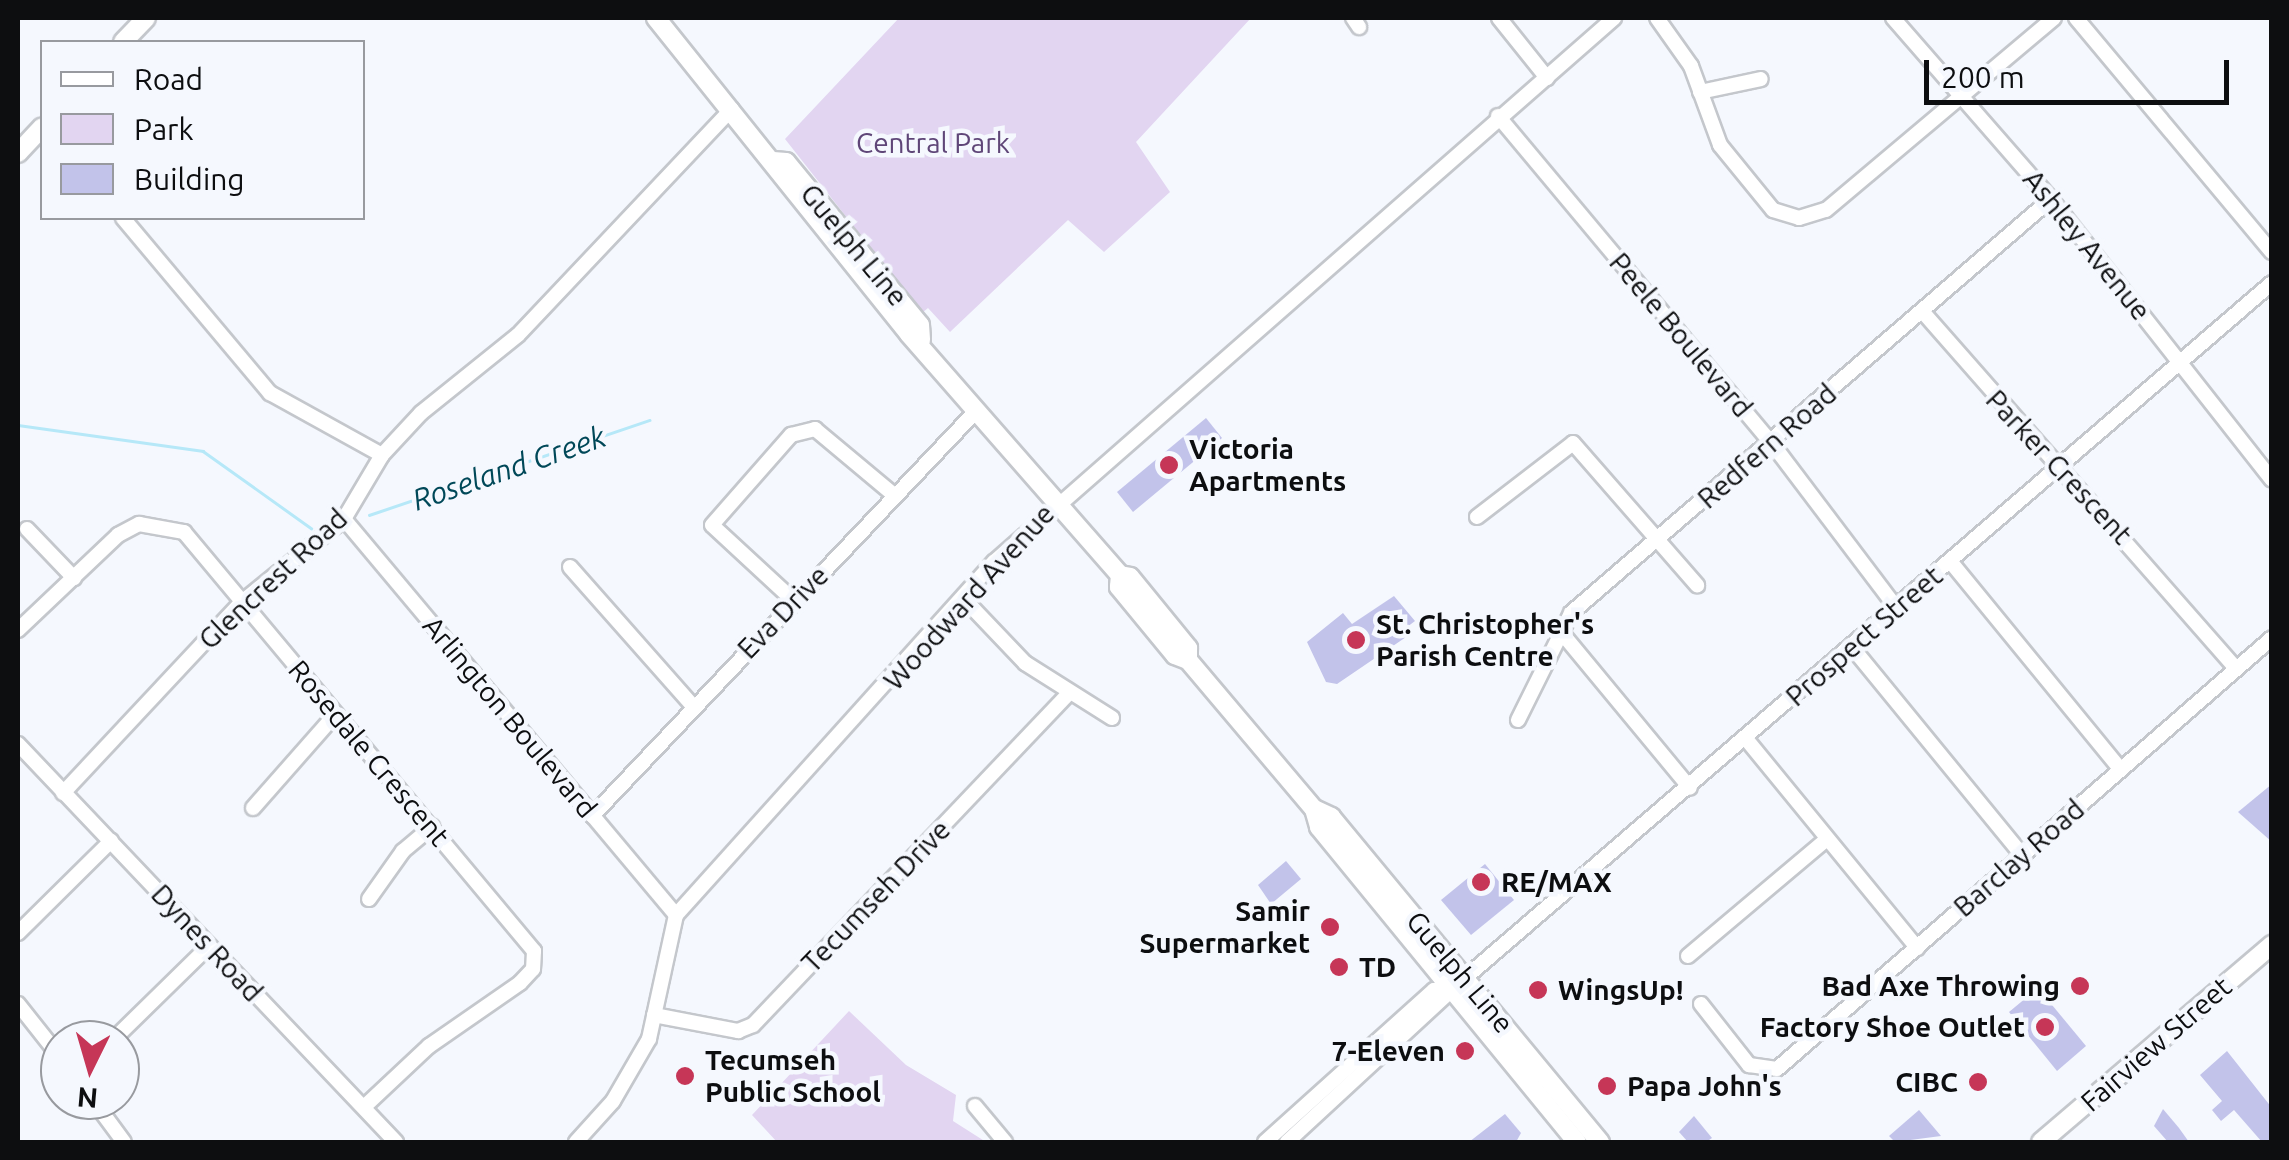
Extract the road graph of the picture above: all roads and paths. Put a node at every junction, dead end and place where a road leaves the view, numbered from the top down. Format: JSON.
{"nodes":[{"id":1,"x":146,"y":18,"type":"edge"},
{"id":2,"x":656,"y":18,"type":"edge"},
{"id":3,"x":1499,"y":18,"type":"edge"},
{"id":4,"x":1614,"y":18,"type":"edge"},
{"id":5,"x":1657,"y":18,"type":"edge"},
{"id":6,"x":1893,"y":18,"type":"edge"},
{"id":7,"x":2054,"y":18,"type":"edge"},
{"id":8,"x":2076,"y":18,"type":"edge"},
{"id":9,"x":125,"y":40,"type":"edge"},
{"id":10,"x":1546,"y":78,"type":"junction"},
{"id":11,"x":1761,"y":79,"type":"dead end"},
{"id":12,"x":1700,"y":92,"type":"junction"},
{"id":13,"x":1962,"y":95,"type":"junction"},
{"id":14,"x":732,"y":108,"type":"junction"},
{"id":15,"x":1498,"y":116,"type":"junction"},
{"id":16,"x":40,"y":129,"type":"edge"},
{"id":17,"x":18,"y":153,"type":"edge"},
{"id":18,"x":2050,"y":199,"type":"junction"},
{"id":19,"x":125,"y":220,"type":"edge"},
{"id":20,"x":2272,"y":252,"type":"edge"},
{"id":21,"x":2272,"y":284,"type":"edge"},
{"id":22,"x":1922,"y":311,"type":"junction"},
{"id":23,"x":2178,"y":362,"type":"junction"},
{"id":24,"x":977,"y":410,"type":"junction"},
{"id":25,"x":1771,"y":442,"type":"junction"},
{"id":26,"x":382,"y":456,"type":"junction"},
{"id":27,"x":2058,"y":468,"type":"junction"},
{"id":28,"x":2272,"y":480,"type":"edge"},
{"id":29,"x":895,"y":496,"type":"junction"},
{"id":30,"x":1057,"y":500,"type":"junction"},
{"id":31,"x":1477,"y":517,"type":"dead end"},
{"id":32,"x":344,"y":519,"type":"junction"},
{"id":33,"x":27,"y":529,"type":"dead end"},
{"id":34,"x":1658,"y":541,"type":"junction"},
{"id":35,"x":1950,"y":561,"type":"junction"},
{"id":36,"x":570,"y":567,"type":"dead end"},
{"id":37,"x":74,"y":578,"type":"junction"},
{"id":38,"x":1697,"y":585,"type":"dead end"},
{"id":39,"x":793,"y":600,"type":"junction"},
{"id":40,"x":966,"y":601,"type":"junction"},
{"id":41,"x":242,"y":602,"type":"junction"},
{"id":42,"x":1895,"y":606,"type":"junction"},
{"id":43,"x":18,"y":630,"type":"edge"},
{"id":44,"x":1561,"y":632,"type":"junction"},
{"id":45,"x":2272,"y":638,"type":"edge"},
{"id":46,"x":1851,"y":646,"type":"junction"},
{"id":47,"x":2236,"y":669,"type":"junction"},
{"id":48,"x":1069,"y":693,"type":"junction"},
{"id":49,"x":693,"y":706,"type":"junction"},
{"id":50,"x":336,"y":714,"type":"junction"},
{"id":51,"x":1112,"y":718,"type":"dead end"},
{"id":52,"x":1518,"y":720,"type":"dead end"},
{"id":53,"x":1747,"y":740,"type":"junction"},
{"id":54,"x":18,"y":744,"type":"edge"},
{"id":55,"x":2120,"y":768,"type":"junction"},
{"id":56,"x":1690,"y":788,"type":"junction"},
{"id":57,"x":63,"y":793,"type":"junction"},
{"id":58,"x":253,"y":808,"type":"dead end"},
{"id":59,"x":592,"y":816,"type":"junction"},
{"id":60,"x":432,"y":827,"type":"junction"},
{"id":61,"x":1827,"y":839,"type":"junction"},
{"id":62,"x":111,"y":841,"type":"junction"},
{"id":63,"x":2024,"y":856,"type":"junction"},
{"id":64,"x":369,"y":899,"type":"dead end"},
{"id":65,"x":676,"y":915,"type":"junction"},
{"id":66,"x":18,"y":933,"type":"edge"},
{"id":67,"x":2272,"y":945,"type":"edge"},
{"id":68,"x":209,"y":946,"type":"junction"},
{"id":69,"x":1917,"y":948,"type":"junction"},
{"id":70,"x":1688,"y":956,"type":"dead end"},
{"id":71,"x":1460,"y":983,"type":"junction"},
{"id":72,"x":18,"y":1004,"type":"edge"},
{"id":73,"x":1701,"y":1004,"type":"dead end"},
{"id":74,"x":654,"y":1015,"type":"junction"},
{"id":75,"x":133,"y":1020,"type":"edge"},
{"id":76,"x":40,"y":1032,"type":"edge"},
{"id":77,"x":975,"y":1106,"type":"dead end"},
{"id":78,"x":364,"y":1107,"type":"junction"},
{"id":79,"x":107,"y":1120,"type":"edge"},
{"id":80,"x":124,"y":1142,"type":"edge"},
{"id":81,"x":396,"y":1142,"type":"edge"},
{"id":82,"x":576,"y":1142,"type":"edge"},
{"id":83,"x":1005,"y":1142,"type":"edge"},
{"id":84,"x":1264,"y":1142,"type":"edge"},
{"id":85,"x":1287,"y":1142,"type":"edge"},
{"id":86,"x":1577,"y":1142,"type":"edge"},
{"id":87,"x":1600,"y":1142,"type":"edge"},
{"id":88,"x":2040,"y":1142,"type":"edge"}],
"edges":[{"from":1,"to":9,"type":"main road"},
{"from":2,"to":14,"type":"main road","name":"Guelph Line"},
{"from":3,"to":10,"type":"street"},
{"from":4,"to":10,"type":"street","name":"Woodward Avenue"},
{"from":5,"to":12,"type":"street"},
{"from":6,"to":13,"type":"street","name":"Ashley Avenue"},
{"from":7,"to":13,"type":"street"},
{"from":8,"to":20,"type":"street"},
{"from":10,"to":15,"type":"street","name":"Woodward Avenue"},
{"from":11,"to":12,"type":"street"},
{"from":12,"to":13,"type":"street"},
{"from":13,"to":18,"type":"street","name":"Ashley Avenue"},
{"from":14,"to":24,"type":"main road","name":"Guelph Line"},
{"from":14,"to":26,"type":"street","name":"Glencrest Road"},
{"from":15,"to":25,"type":"street","name":"Peele Boulevard"},
{"from":15,"to":30,"type":"street","name":"Woodward Avenue"},
{"from":16,"to":17,"type":"main road"},
{"from":18,"to":22,"type":"street","name":"Redfern Road"},
{"from":18,"to":23,"type":"street","name":"Ashley Avenue"},
{"from":19,"to":26,"type":"street"},
{"from":21,"to":23,"type":"street","name":"Prospect Street"},
{"from":22,"to":25,"type":"street","name":"Redfern Road"},
{"from":22,"to":27,"type":"street","name":"Parker Crescent"},
{"from":23,"to":27,"type":"street","name":"Prospect Street"},
{"from":23,"to":28,"type":"street","name":"Ashley Avenue"},
{"from":24,"to":29,"type":"street","name":"Eva Drive"},
{"from":24,"to":30,"type":"main road","name":"Guelph Line"},
{"from":25,"to":34,"type":"street","name":"Redfern Road"},
{"from":25,"to":42,"type":"street","name":"Peele Boulevard"},
{"from":26,"to":32,"type":"street","name":"Glencrest Road"},
{"from":27,"to":35,"type":"street","name":"Prospect Street"},
{"from":27,"to":47,"type":"street","name":"Parker Crescent"},
{"from":29,"to":39,"type":"street","name":"Eva Drive"},
{"from":29,"to":39,"type":"street"},
{"from":30,"to":40,"type":"street","name":"Woodward Avenue"},
{"from":30,"to":71,"type":"main road","name":"Guelph Line"},
{"from":31,"to":34,"type":"street"},
{"from":32,"to":41,"type":"street","name":"Glencrest Road"},
{"from":32,"to":59,"type":"street","name":"Arlington Boulevard"},
{"from":33,"to":37,"type":"street"},
{"from":34,"to":38,"type":"street"},
{"from":34,"to":44,"type":"street","name":"Redfern Road"},
{"from":35,"to":42,"type":"street","name":"Prospect Street"},
{"from":35,"to":55,"type":"street"},
{"from":36,"to":49,"type":"street"},
{"from":37,"to":41,"type":"street","name":"Rosedale Crescent"},
{"from":37,"to":43,"type":"street","name":"Rosedale Crescent"},
{"from":39,"to":49,"type":"street","name":"Eva Drive"},
{"from":40,"to":48,"type":"street"},
{"from":40,"to":65,"type":"street","name":"Woodward Avenue"},
{"from":41,"to":50,"type":"street","name":"Rosedale Crescent"},
{"from":41,"to":57,"type":"street","name":"Glencrest Road"},
{"from":42,"to":46,"type":"street","name":"Prospect Street"},
{"from":44,"to":52,"type":"street","name":"Redfern Road"},
{"from":44,"to":56,"type":"street"},
{"from":45,"to":47,"type":"street","name":"Barclay Road"},
{"from":46,"to":53,"type":"street","name":"Prospect Street"},
{"from":46,"to":63,"type":"street"},
{"from":47,"to":55,"type":"street","name":"Barclay Road"},
{"from":48,"to":51,"type":"street"},
{"from":48,"to":74,"type":"street","name":"Tecumseh Drive"},
{"from":49,"to":59,"type":"street","name":"Eva Drive"},
{"from":50,"to":58,"type":"street"},
{"from":50,"to":60,"type":"street","name":"Rosedale Crescent"},
{"from":53,"to":56,"type":"street","name":"Prospect Street"},
{"from":53,"to":61,"type":"street"},
{"from":54,"to":57,"type":"street","name":"Dynes Road"},
{"from":55,"to":63,"type":"street","name":"Barclay Road"},
{"from":56,"to":71,"type":"street","name":"Prospect Street"},
{"from":57,"to":62,"type":"street","name":"Dynes Road"},
{"from":59,"to":65,"type":"street","name":"Arlington Boulevard"},
{"from":60,"to":64,"type":"street"},
{"from":60,"to":78,"type":"street","name":"Rosedale Crescent"},
{"from":61,"to":69,"type":"street"},
{"from":61,"to":70,"type":"street"},
{"from":62,"to":66,"type":"street"},
{"from":62,"to":68,"type":"street","name":"Dynes Road"},
{"from":63,"to":69,"type":"street","name":"Barclay Road"},
{"from":65,"to":74,"type":"street"},
{"from":67,"to":88,"type":"main road","name":"Fairview Street"},
{"from":68,"to":75,"type":"street"},
{"from":68,"to":78,"type":"street","name":"Dynes Road"},
{"from":69,"to":73,"type":"street","name":"Barclay Road"},
{"from":71,"to":84,"type":"street","name":"Prospect Street"},
{"from":71,"to":85,"type":"street","name":"Prospect Street"},
{"from":71,"to":86,"type":"main road","name":"Guelph Line"},
{"from":71,"to":87,"type":"main road","name":"Guelph Line"},
{"from":72,"to":76,"type":"street"},
{"from":74,"to":82,"type":"street"},
{"from":77,"to":83,"type":"street"},
{"from":78,"to":81,"type":"street","name":"Dynes Road"},
{"from":79,"to":80,"type":"street"}]}
